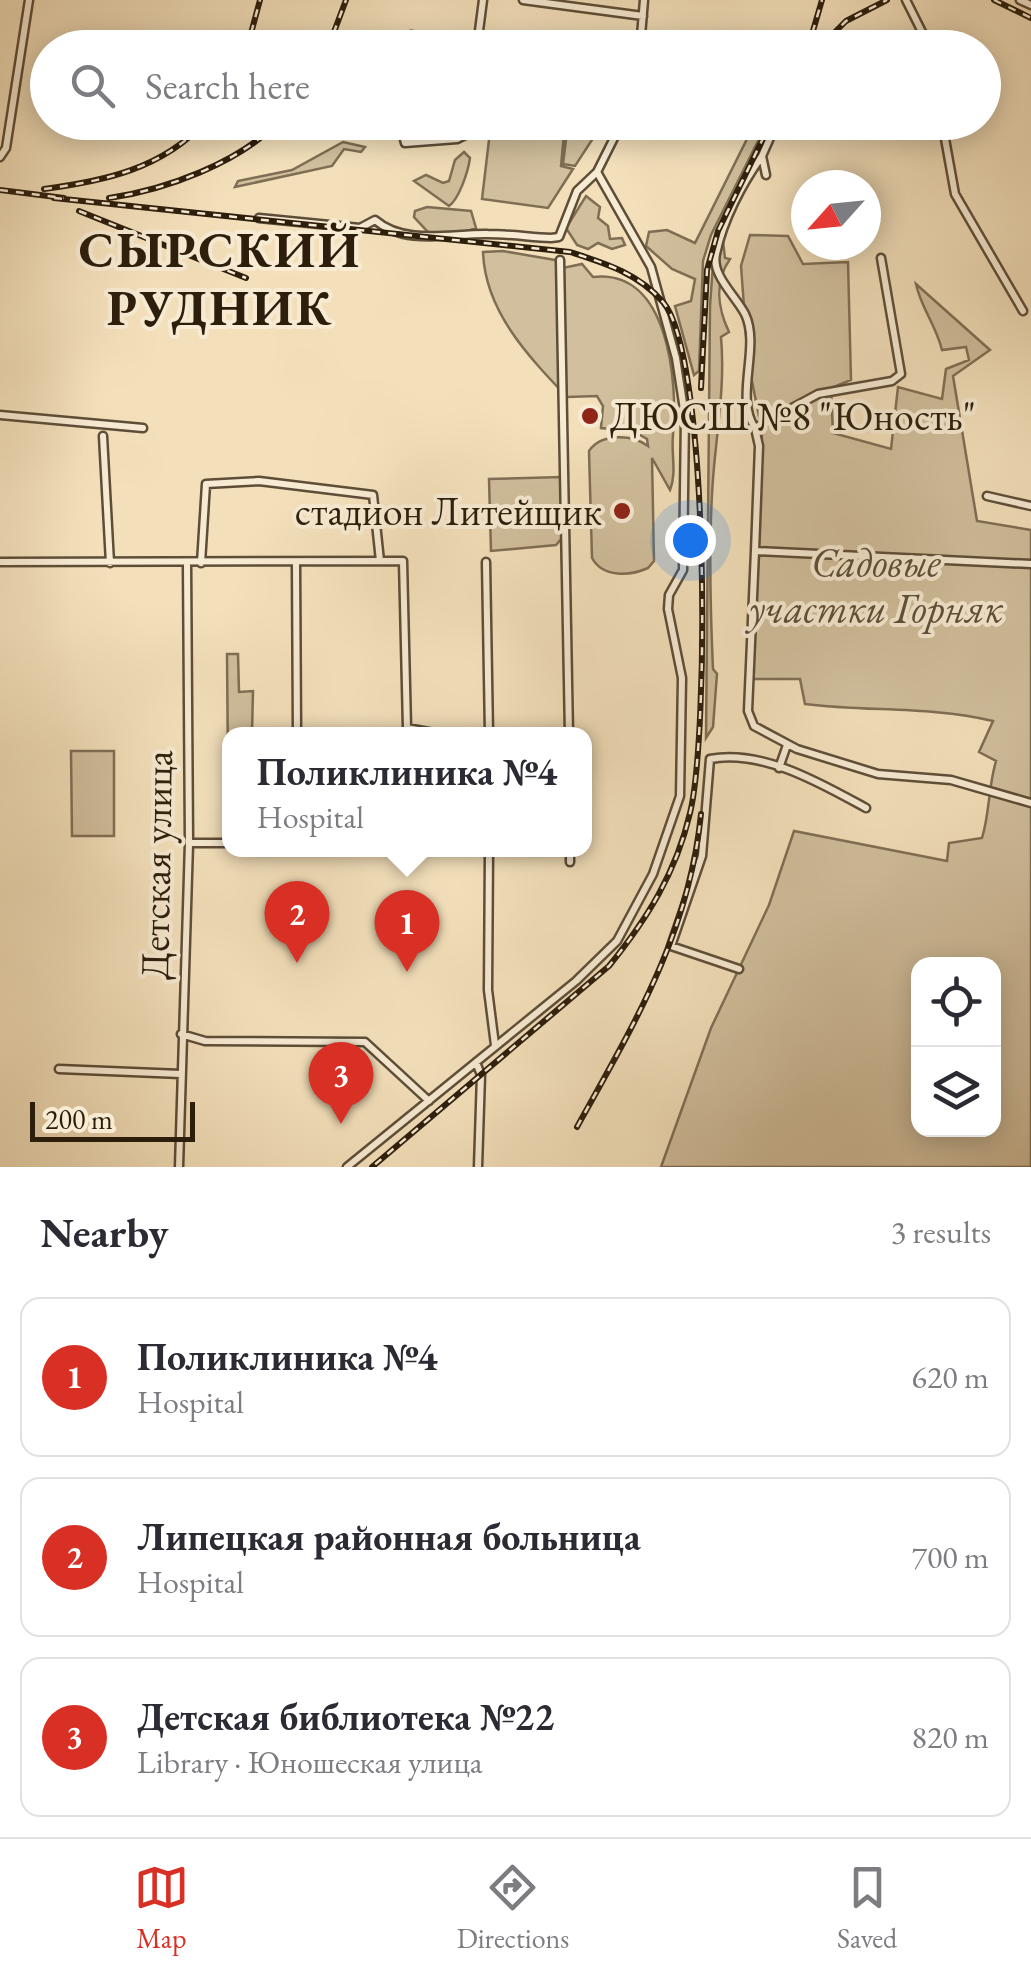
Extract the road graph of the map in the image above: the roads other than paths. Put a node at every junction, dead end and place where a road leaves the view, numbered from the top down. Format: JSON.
{"nodes":[{"id":1,"x":29,"y":0,"type":"edge"},
{"id":2,"x":482,"y":0,"type":"edge"},
{"id":3,"x":523,"y":0,"type":"edge"},
{"id":4,"x":644,"y":0,"type":"edge"},
{"id":5,"x":906,"y":0,"type":"edge"},
{"id":6,"x":1020,"y":0,"type":"edge"},
{"id":7,"x":1031,"y":4,"type":"edge"},
{"id":8,"x":643,"y":16,"type":"junction"},
{"id":9,"x":479,"y":30,"type":"edge"},
{"id":10,"x":642,"y":30,"type":"edge"},
{"id":11,"x":921,"y":30,"type":"edge"},
{"id":12,"x":405,"y":140,"type":"edge"},
{"id":13,"x":456,"y":140,"type":"edge"},
{"id":14,"x":613,"y":140,"type":"edge"},
{"id":15,"x":769,"y":140,"type":"edge"},
{"id":16,"x":946,"y":140,"type":"edge"},
{"id":17,"x":762,"y":156,"type":"junction"},
{"id":18,"x":0,"y":158,"type":"edge"},
{"id":19,"x":597,"y":172,"type":"junction"},
{"id":20,"x":766,"y":175,"type":"dead end"},
{"id":21,"x":259,"y":218,"type":"dead end"},
{"id":22,"x":881,"y":258,"type":"dead end"},
{"id":23,"x":560,"y":260,"type":"dead end"},
{"id":24,"x":1024,"y":311,"type":"dead end"},
{"id":25,"x":0,"y":415,"type":"edge"},
{"id":26,"x":143,"y":428,"type":"dead end"},
{"id":27,"x":755,"y":428,"type":"junction"},
{"id":28,"x":104,"y":436,"type":"dead end"},
{"id":29,"x":987,"y":496,"type":"dead end"},
{"id":30,"x":1031,"y":506,"type":"edge"},
{"id":31,"x":755,"y":551,"type":"junction"},
{"id":32,"x":0,"y":562,"type":"edge"},
{"id":33,"x":380,"y":562,"type":"junction"},
{"id":34,"x":486,"y":562,"type":"dead end"},
{"id":35,"x":110,"y":563,"type":"junction"},
{"id":36,"x":201,"y":563,"type":"junction"},
{"id":37,"x":296,"y":563,"type":"junction"},
{"id":38,"x":187,"y":564,"type":"junction"},
{"id":39,"x":1031,"y":564,"type":"edge"},
{"id":40,"x":297,"y":727,"type":"edge"},
{"id":41,"x":407,"y":727,"type":"edge"},
{"id":42,"x":489,"y":727,"type":"edge"},
{"id":43,"x":569,"y":727,"type":"edge"},
{"id":44,"x":787,"y":745,"type":"junction"},
{"id":45,"x":779,"y":768,"type":"junction"},
{"id":46,"x":1031,"y":803,"type":"edge"},
{"id":47,"x":866,"y":808,"type":"dead end"},
{"id":48,"x":189,"y":842,"type":"junction"},
{"id":49,"x":222,"y":843,"type":"edge"},
{"id":50,"x":489,"y":857,"type":"edge"},
{"id":51,"x":570,"y":857,"type":"edge"},
{"id":52,"x":570,"y":862,"type":"dead end"},
{"id":53,"x":739,"y":969,"type":"dead end"},
{"id":54,"x":181,"y":1034,"type":"junction"},
{"id":55,"x":495,"y":1045,"type":"junction"},
{"id":56,"x":476,"y":1062,"type":"junction"},
{"id":57,"x":60,"y":1069,"type":"dead end"},
{"id":58,"x":181,"y":1074,"type":"junction"},
{"id":59,"x":429,"y":1102,"type":"junction"},
{"id":60,"x":179,"y":1167,"type":"edge"},
{"id":61,"x":347,"y":1167,"type":"edge"},
{"id":62,"x":478,"y":1167,"type":"edge"}],
"edges":[{"from":1,"to":18,"type":"street"},
{"from":2,"to":9,"type":"street"},
{"from":3,"to":8,"type":"street"},
{"from":4,"to":8,"type":"street"},
{"from":5,"to":11,"type":"street"},
{"from":6,"to":7,"type":"street"},
{"from":8,"to":10,"type":"street"},
{"from":12,"to":13,"type":"street"},
{"from":14,"to":19,"type":"street"},
{"from":15,"to":17,"type":"street"},
{"from":16,"to":24,"type":"street"},
{"from":17,"to":20,"type":"street"},
{"from":17,"to":27,"type":"street"},
{"from":19,"to":21,"type":"street"},
{"from":19,"to":55,"type":"street"},
{"from":22,"to":27,"type":"street"},
{"from":23,"to":43,"type":"street"},
{"from":25,"to":26,"type":"street"},
{"from":27,"to":31,"type":"street"},
{"from":28,"to":35,"type":"street"},
{"from":29,"to":30,"type":"street"},
{"from":31,"to":39,"type":"street"},
{"from":31,"to":44,"type":"street"},
{"from":32,"to":35,"type":"street"},
{"from":33,"to":36,"type":"street"},
{"from":33,"to":37,"type":"street"},
{"from":33,"to":41,"type":"street"},
{"from":34,"to":42,"type":"street"},
{"from":35,"to":38,"type":"street"},
{"from":36,"to":37,"type":"street"},
{"from":36,"to":38,"type":"street"},
{"from":37,"to":40,"type":"street"},
{"from":38,"to":48,"type":"street","name":"Детская улица"},
{"from":44,"to":45,"type":"street"},
{"from":44,"to":46,"type":"street"},
{"from":45,"to":47,"type":"street"},
{"from":45,"to":53,"type":"street"},
{"from":48,"to":49,"type":"street"},
{"from":48,"to":54,"type":"street","name":"Детская улица"},
{"from":50,"to":55,"type":"street"},
{"from":51,"to":52,"type":"street"},
{"from":54,"to":58,"type":"street","name":"Детская улица"},
{"from":54,"to":59,"type":"street"},
{"from":55,"to":56,"type":"street"},
{"from":56,"to":59,"type":"street"},
{"from":56,"to":62,"type":"street"},
{"from":57,"to":58,"type":"street"},
{"from":58,"to":60,"type":"street","name":"Детская улица"},
{"from":59,"to":61,"type":"street"}]}
